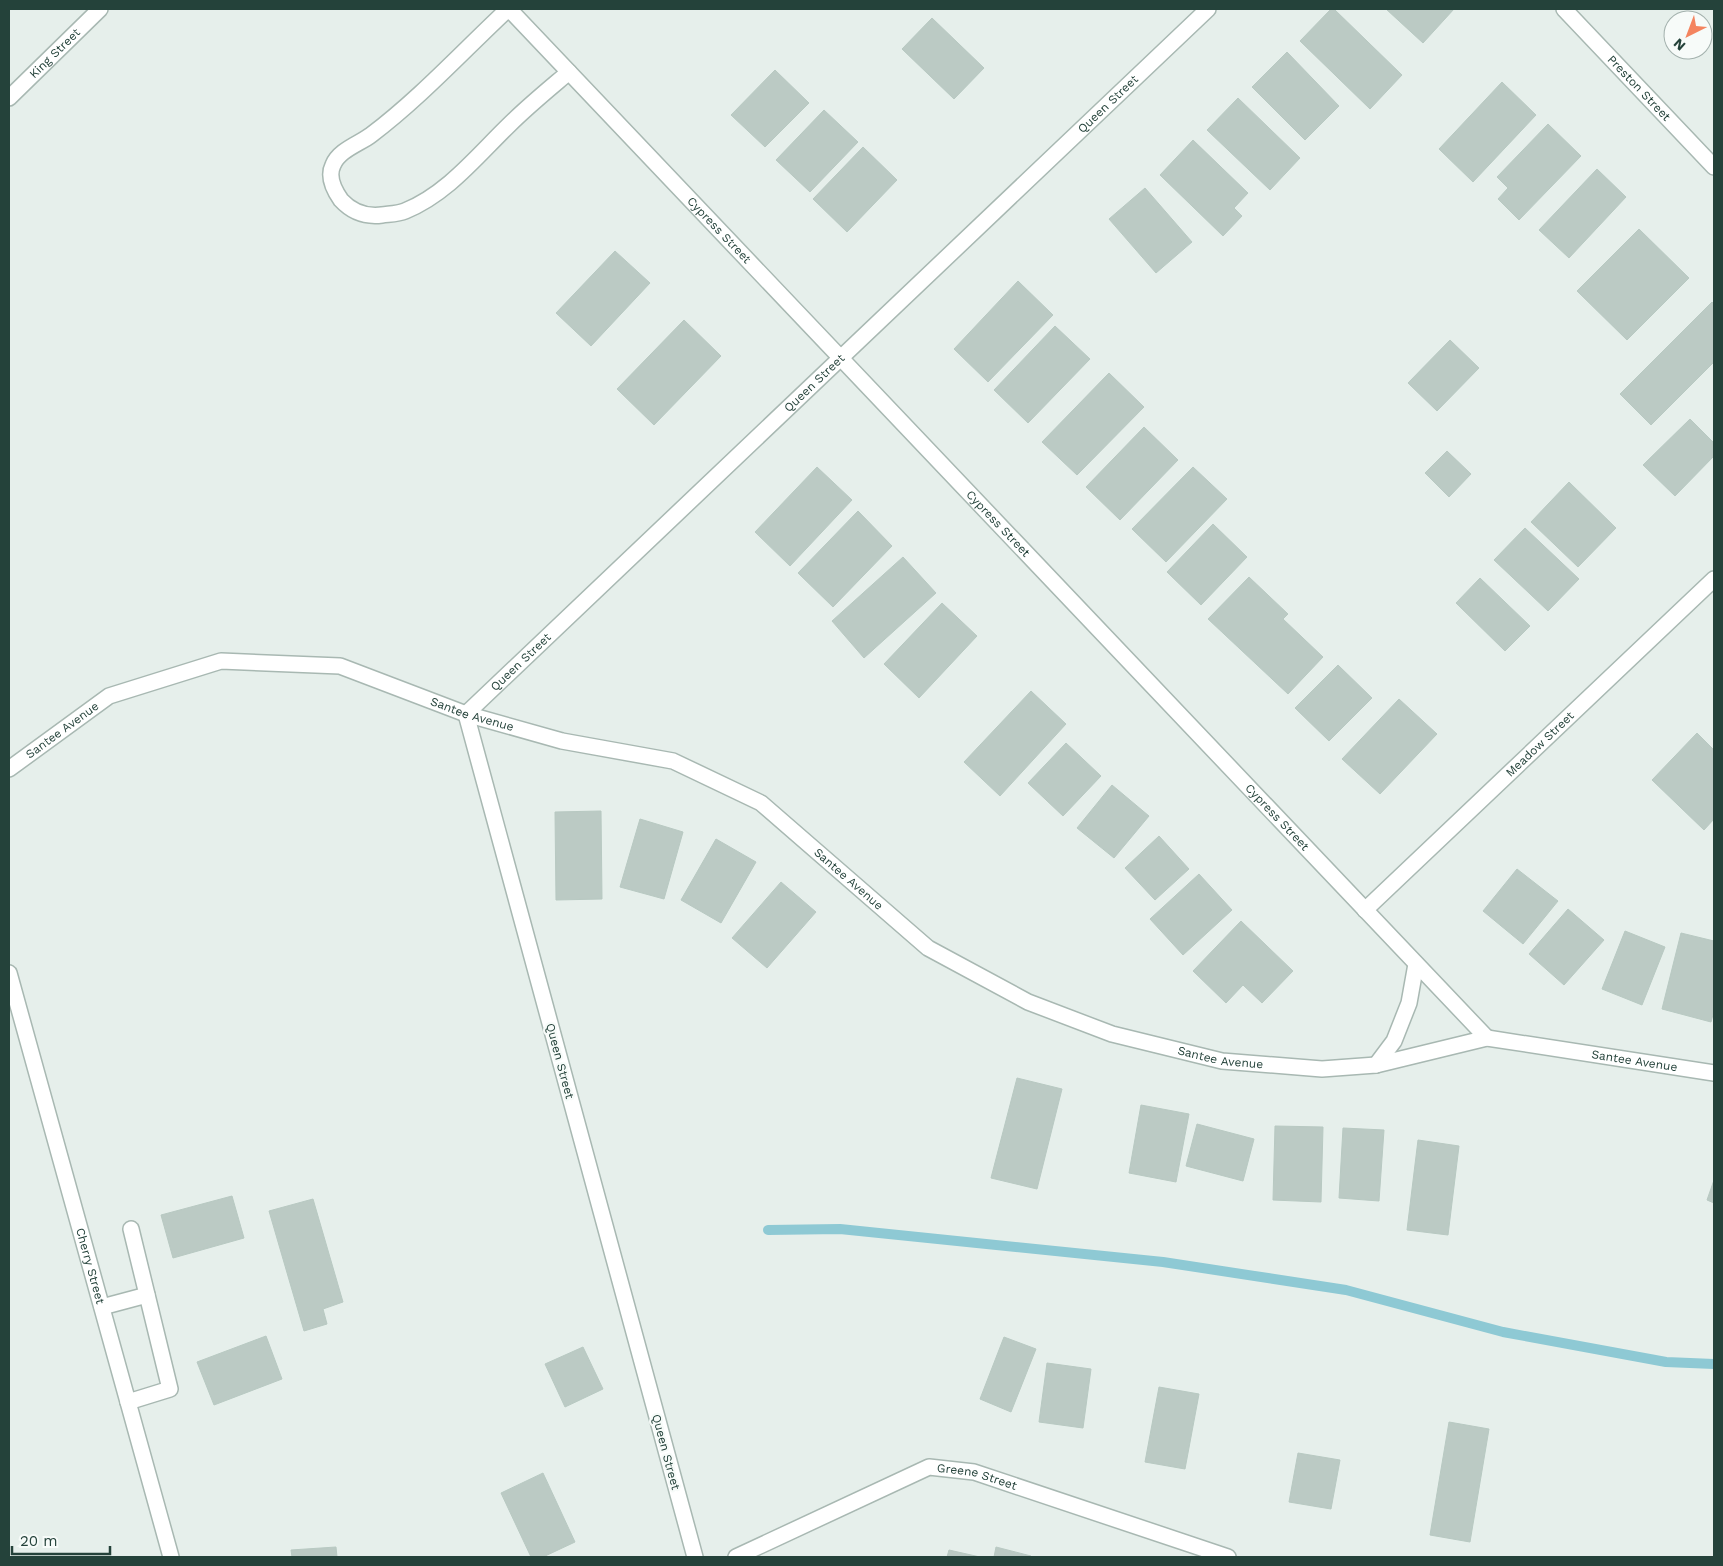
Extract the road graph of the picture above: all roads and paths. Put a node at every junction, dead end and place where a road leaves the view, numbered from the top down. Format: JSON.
{"nodes":[{"id":1,"x":100,"y":9,"type":"edge"},
{"id":2,"x":508,"y":9,"type":"edge"},
{"id":3,"x":1208,"y":9,"type":"edge"},
{"id":4,"x":1564,"y":9,"type":"edge"},
{"id":5,"x":569,"y":72,"type":"junction"},
{"id":6,"x":9,"y":98,"type":"edge"},
{"id":7,"x":1714,"y":167,"type":"edge"},
{"id":8,"x":841,"y":358,"type":"junction"},
{"id":9,"x":1714,"y":579,"type":"edge"},
{"id":10,"x":466,"y":714,"type":"junction"},
{"id":11,"x":9,"y":769,"type":"edge"},
{"id":12,"x":1366,"y":910,"type":"junction"},
{"id":13,"x":1416,"y":964,"type":"junction"},
{"id":14,"x":9,"y":973,"type":"edge"},
{"id":15,"x":1487,"y":1038,"type":"junction"},
{"id":16,"x":1376,"y":1065,"type":"junction"},
{"id":17,"x":1714,"y":1073,"type":"edge"},
{"id":18,"x":131,"y":1229,"type":"dead end"},
{"id":19,"x":147,"y":1295,"type":"junction"},
{"id":20,"x":102,"y":1307,"type":"junction"},
{"id":21,"x":128,"y":1402,"type":"junction"},
{"id":22,"x":171,"y":1557,"type":"edge"},
{"id":23,"x":696,"y":1557,"type":"edge"},
{"id":24,"x":736,"y":1557,"type":"edge"},
{"id":25,"x":1228,"y":1557,"type":"edge"}],
"edges":[{"from":1,"to":6,"type":"street","name":"King Street"},
{"from":2,"to":5,"type":"street","name":"Cypress Street"},
{"from":2,"to":5,"type":"street"},
{"from":3,"to":8,"type":"street","name":"Queen Street"},
{"from":4,"to":7,"type":"street","name":"Preston Street"},
{"from":5,"to":8,"type":"street","name":"Cypress Street"},
{"from":8,"to":10,"type":"street","name":"Queen Street"},
{"from":8,"to":12,"type":"street","name":"Cypress Street"},
{"from":9,"to":12,"type":"street","name":"Meadow Street"},
{"from":10,"to":11,"type":"street","name":"Santee Avenue"},
{"from":10,"to":16,"type":"street","name":"Santee Avenue"},
{"from":10,"to":23,"type":"street","name":"Queen Street"},
{"from":12,"to":13,"type":"street","name":"Cypress Street"},
{"from":13,"to":15,"type":"street","name":"Cypress Street"},
{"from":13,"to":16,"type":"street"},
{"from":14,"to":20,"type":"street","name":"Cherry Street"},
{"from":15,"to":16,"type":"street","name":"Santee Avenue"},
{"from":15,"to":17,"type":"street","name":"Santee Avenue"},
{"from":18,"to":19,"type":"street"},
{"from":19,"to":20,"type":"street"},
{"from":19,"to":21,"type":"street"},
{"from":20,"to":21,"type":"street","name":"Cherry Street"},
{"from":21,"to":22,"type":"street","name":"Cherry Street"},
{"from":24,"to":25,"type":"street","name":"Greene Street"}]}
